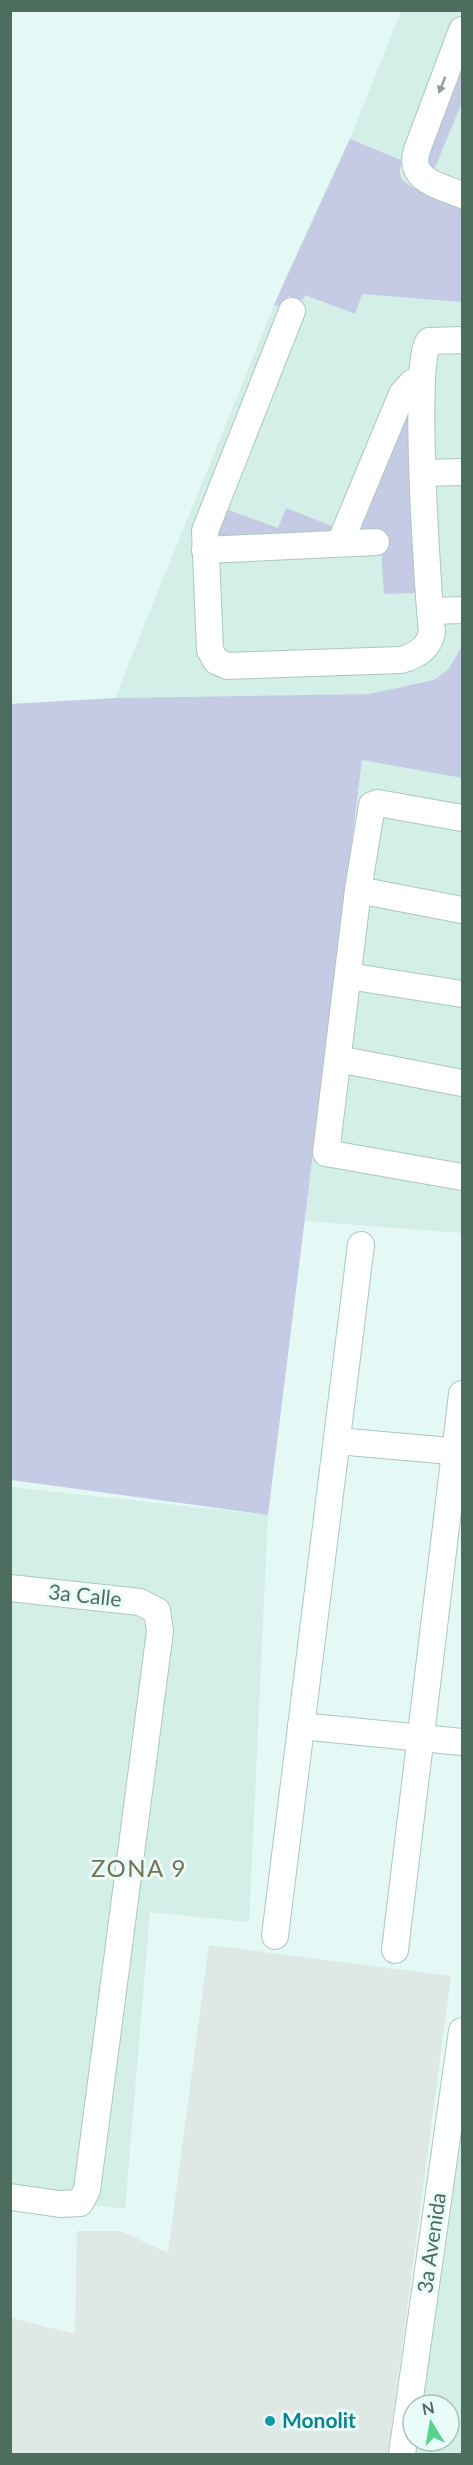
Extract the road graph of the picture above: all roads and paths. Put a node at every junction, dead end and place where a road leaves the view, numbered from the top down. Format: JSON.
{"nodes":[{"id":1,"x":460,"y":42,"type":"edge"},
{"id":2,"x":462,"y":195,"type":"edge"},
{"id":3,"x":292,"y":311,"type":"dead end"},
{"id":4,"x":462,"y":340,"type":"edge"},
{"id":5,"x":422,"y":378,"type":"junction"},
{"id":6,"x":462,"y":472,"type":"edge"},
{"id":7,"x":423,"y":473,"type":"junction"},
{"id":8,"x":376,"y":542,"type":"dead end"},
{"id":9,"x":340,"y":543,"type":"junction"},
{"id":10,"x":205,"y":550,"type":"junction"},
{"id":11,"x":462,"y":610,"type":"edge"},
{"id":12,"x":430,"y":611,"type":"junction"},
{"id":13,"x":462,"y":818,"type":"edge"},
{"id":14,"x":358,"y":890,"type":"junction"},
{"id":15,"x":462,"y":910,"type":"edge"},
{"id":16,"x":348,"y":976,"type":"junction"},
{"id":17,"x":462,"y":994,"type":"edge"},
{"id":18,"x":338,"y":1059,"type":"junction"},
{"id":19,"x":462,"y":1083,"type":"edge"},
{"id":20,"x":462,"y":1177,"type":"edge"},
{"id":21,"x":361,"y":1245,"type":"dead end"},
{"id":22,"x":462,"y":1394,"type":"edge"},
{"id":23,"x":337,"y":1441,"type":"junction"},
{"id":24,"x":459,"y":1451,"type":"edge"},
{"id":25,"x":10,"y":1588,"type":"edge"},
{"id":26,"x":301,"y":1726,"type":"junction"},
{"id":27,"x":421,"y":1738,"type":"junction"},
{"id":28,"x":462,"y":1742,"type":"edge"},
{"id":29,"x":275,"y":1936,"type":"dead end"},
{"id":30,"x":395,"y":1950,"type":"dead end"},
{"id":31,"x":462,"y":2031,"type":"edge"},
{"id":32,"x":10,"y":2197,"type":"edge"},
{"id":33,"x":402,"y":2454,"type":"edge"}],
"edges":[{"from":1,"to":2,"type":"street","one_way":true},
{"from":3,"to":10,"type":"street"},
{"from":4,"to":5,"type":"street"},
{"from":5,"to":7,"type":"street"},
{"from":5,"to":9,"type":"street"},
{"from":6,"to":7,"type":"street"},
{"from":7,"to":12,"type":"street"},
{"from":8,"to":9,"type":"street"},
{"from":9,"to":10,"type":"street"},
{"from":10,"to":12,"type":"street"},
{"from":11,"to":12,"type":"street"},
{"from":13,"to":14,"type":"street"},
{"from":14,"to":15,"type":"street"},
{"from":14,"to":16,"type":"street"},
{"from":16,"to":17,"type":"street"},
{"from":16,"to":18,"type":"street"},
{"from":18,"to":19,"type":"street"},
{"from":18,"to":20,"type":"street"},
{"from":21,"to":23,"type":"street"},
{"from":22,"to":24,"type":"street"},
{"from":23,"to":24,"type":"street"},
{"from":23,"to":26,"type":"street"},
{"from":24,"to":27,"type":"street"},
{"from":25,"to":32,"type":"street","name":"3a Calle"},
{"from":26,"to":27,"type":"street"},
{"from":26,"to":29,"type":"street"},
{"from":27,"to":28,"type":"street"},
{"from":27,"to":30,"type":"street"},
{"from":31,"to":33,"type":"street","name":"3a Avenida"}]}
